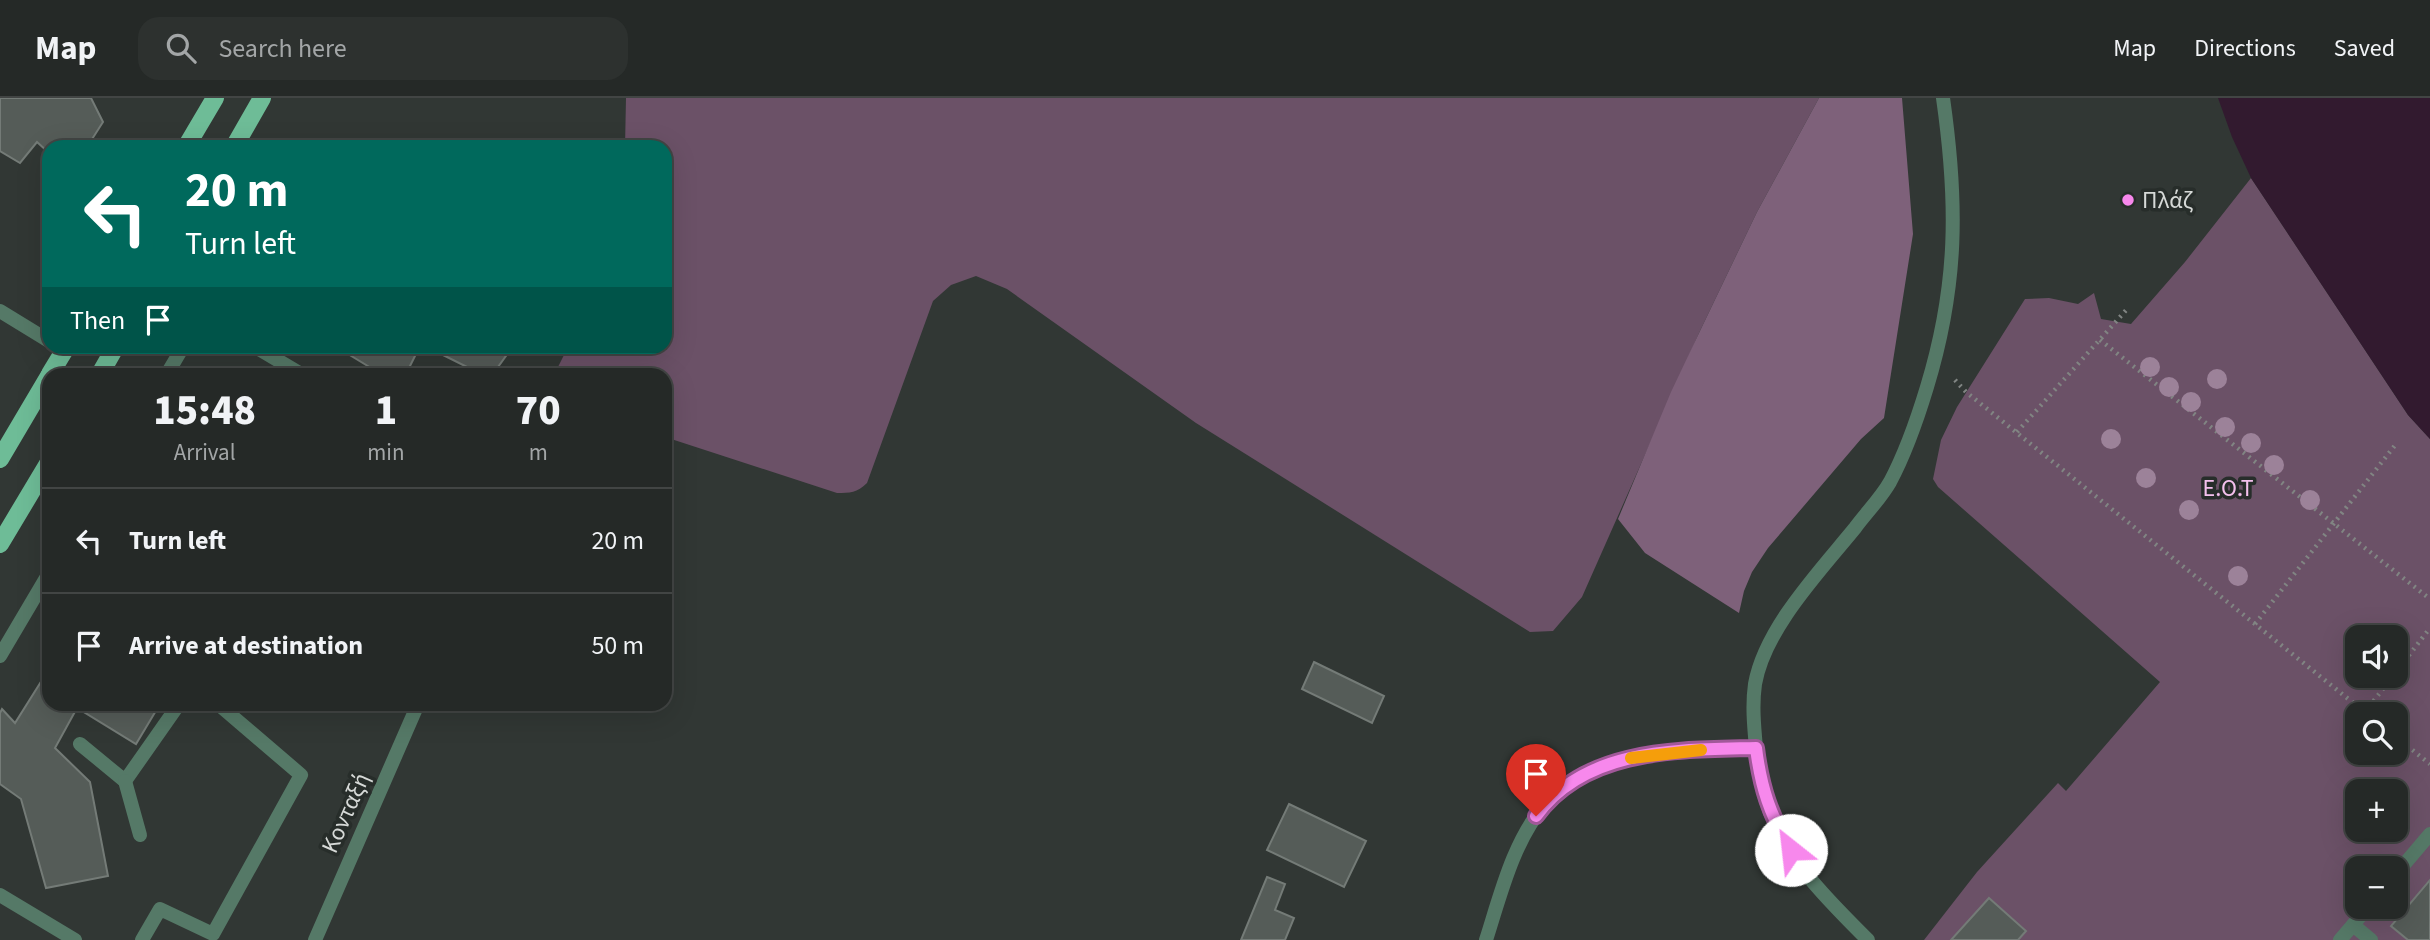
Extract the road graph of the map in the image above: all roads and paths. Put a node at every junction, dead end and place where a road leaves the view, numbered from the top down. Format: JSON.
{"nodes":[{"id":1,"x":215,"y":98,"type":"edge"},
{"id":2,"x":262,"y":98,"type":"edge"},
{"id":3,"x":1943,"y":98,"type":"edge"},
{"id":4,"x":190,"y":140,"type":"edge"},
{"id":5,"x":238,"y":140,"type":"edge"},
{"id":6,"x":2129,"y":307,"type":"dead end"},
{"id":7,"x":0,"y":311,"type":"edge"},
{"id":8,"x":42,"y":336,"type":"edge"},
{"id":9,"x":2100,"y":340,"type":"junction"},
{"id":10,"x":267,"y":354,"type":"edge"},
{"id":11,"x":1935,"y":360,"type":"junction"},
{"id":12,"x":291,"y":368,"type":"edge"},
{"id":13,"x":42,"y":387,"type":"edge"},
{"id":14,"x":2017,"y":432,"type":"junction"},
{"id":15,"x":2396,"y":444,"type":"dead end"},
{"id":16,"x":0,"y":459,"type":"edge"},
{"id":17,"x":42,"y":474,"type":"edge"},
{"id":18,"x":2333,"y":524,"type":"junction"},
{"id":19,"x":0,"y":544,"type":"edge"},
{"id":20,"x":42,"y":585,"type":"edge"},
{"id":21,"x":2430,"y":600,"type":"edge"},
{"id":22,"x":2255,"y":624,"type":"junction"},
{"id":23,"x":2430,"y":628,"type":"edge"},
{"id":24,"x":0,"y":656,"type":"edge"},
{"id":25,"x":2408,"y":656,"type":"edge"},
{"id":26,"x":2352,"y":702,"type":"edge"},
{"id":27,"x":174,"y":711,"type":"edge"},
{"id":28,"x":226,"y":711,"type":"edge"},
{"id":29,"x":415,"y":711,"type":"edge"},
{"id":30,"x":79,"y":744,"type":"dead end"},
{"id":31,"x":2408,"y":747,"type":"edge"},
{"id":32,"x":1756,"y":748,"type":"junction"},
{"id":33,"x":2430,"y":764,"type":"edge"},
{"id":34,"x":125,"y":781,"type":"junction"},
{"id":35,"x":2430,"y":834,"type":"edge"},
{"id":36,"x":140,"y":835,"type":"dead end"},
{"id":37,"x":2408,"y":860,"type":"edge"},
{"id":38,"x":0,"y":895,"type":"edge"},
{"id":39,"x":2358,"y":919,"type":"edge"},
{"id":40,"x":2353,"y":925,"type":"junction"},
{"id":41,"x":75,"y":940,"type":"edge"},
{"id":42,"x":142,"y":940,"type":"edge"},
{"id":43,"x":315,"y":940,"type":"edge"},
{"id":44,"x":1486,"y":940,"type":"edge"},
{"id":45,"x":1868,"y":940,"type":"edge"},
{"id":46,"x":2340,"y":940,"type":"edge"},
{"id":47,"x":2371,"y":940,"type":"edge"}],
"edges":[{"from":1,"to":4,"type":"main road"},
{"from":2,"to":5,"type":"main road"},
{"from":3,"to":11,"type":"street"},
{"from":6,"to":9,"type":"path"},
{"from":7,"to":8,"type":"street"},
{"from":9,"to":14,"type":"path"},
{"from":9,"to":18,"type":"path"},
{"from":10,"to":12,"type":"street"},
{"from":11,"to":14,"type":"path"},
{"from":11,"to":32,"type":"street"},
{"from":13,"to":16,"type":"main road"},
{"from":14,"to":22,"type":"path"},
{"from":15,"to":18,"type":"path"},
{"from":17,"to":19,"type":"main road"},
{"from":18,"to":21,"type":"path"},
{"from":18,"to":22,"type":"path"},
{"from":20,"to":24,"type":"street"},
{"from":22,"to":26,"type":"path"},
{"from":23,"to":25,"type":"path"},
{"from":27,"to":34,"type":"street"},
{"from":28,"to":42,"type":"street"},
{"from":29,"to":43,"type":"street","name":"Κονταξή"},
{"from":30,"to":34,"type":"street"},
{"from":31,"to":33,"type":"path"},
{"from":32,"to":44,"type":"street"},
{"from":32,"to":45,"type":"street"},
{"from":34,"to":36,"type":"street"},
{"from":35,"to":37,"type":"street"},
{"from":38,"to":41,"type":"street"},
{"from":39,"to":40,"type":"street"},
{"from":40,"to":46,"type":"street"},
{"from":40,"to":47,"type":"street"}]}
